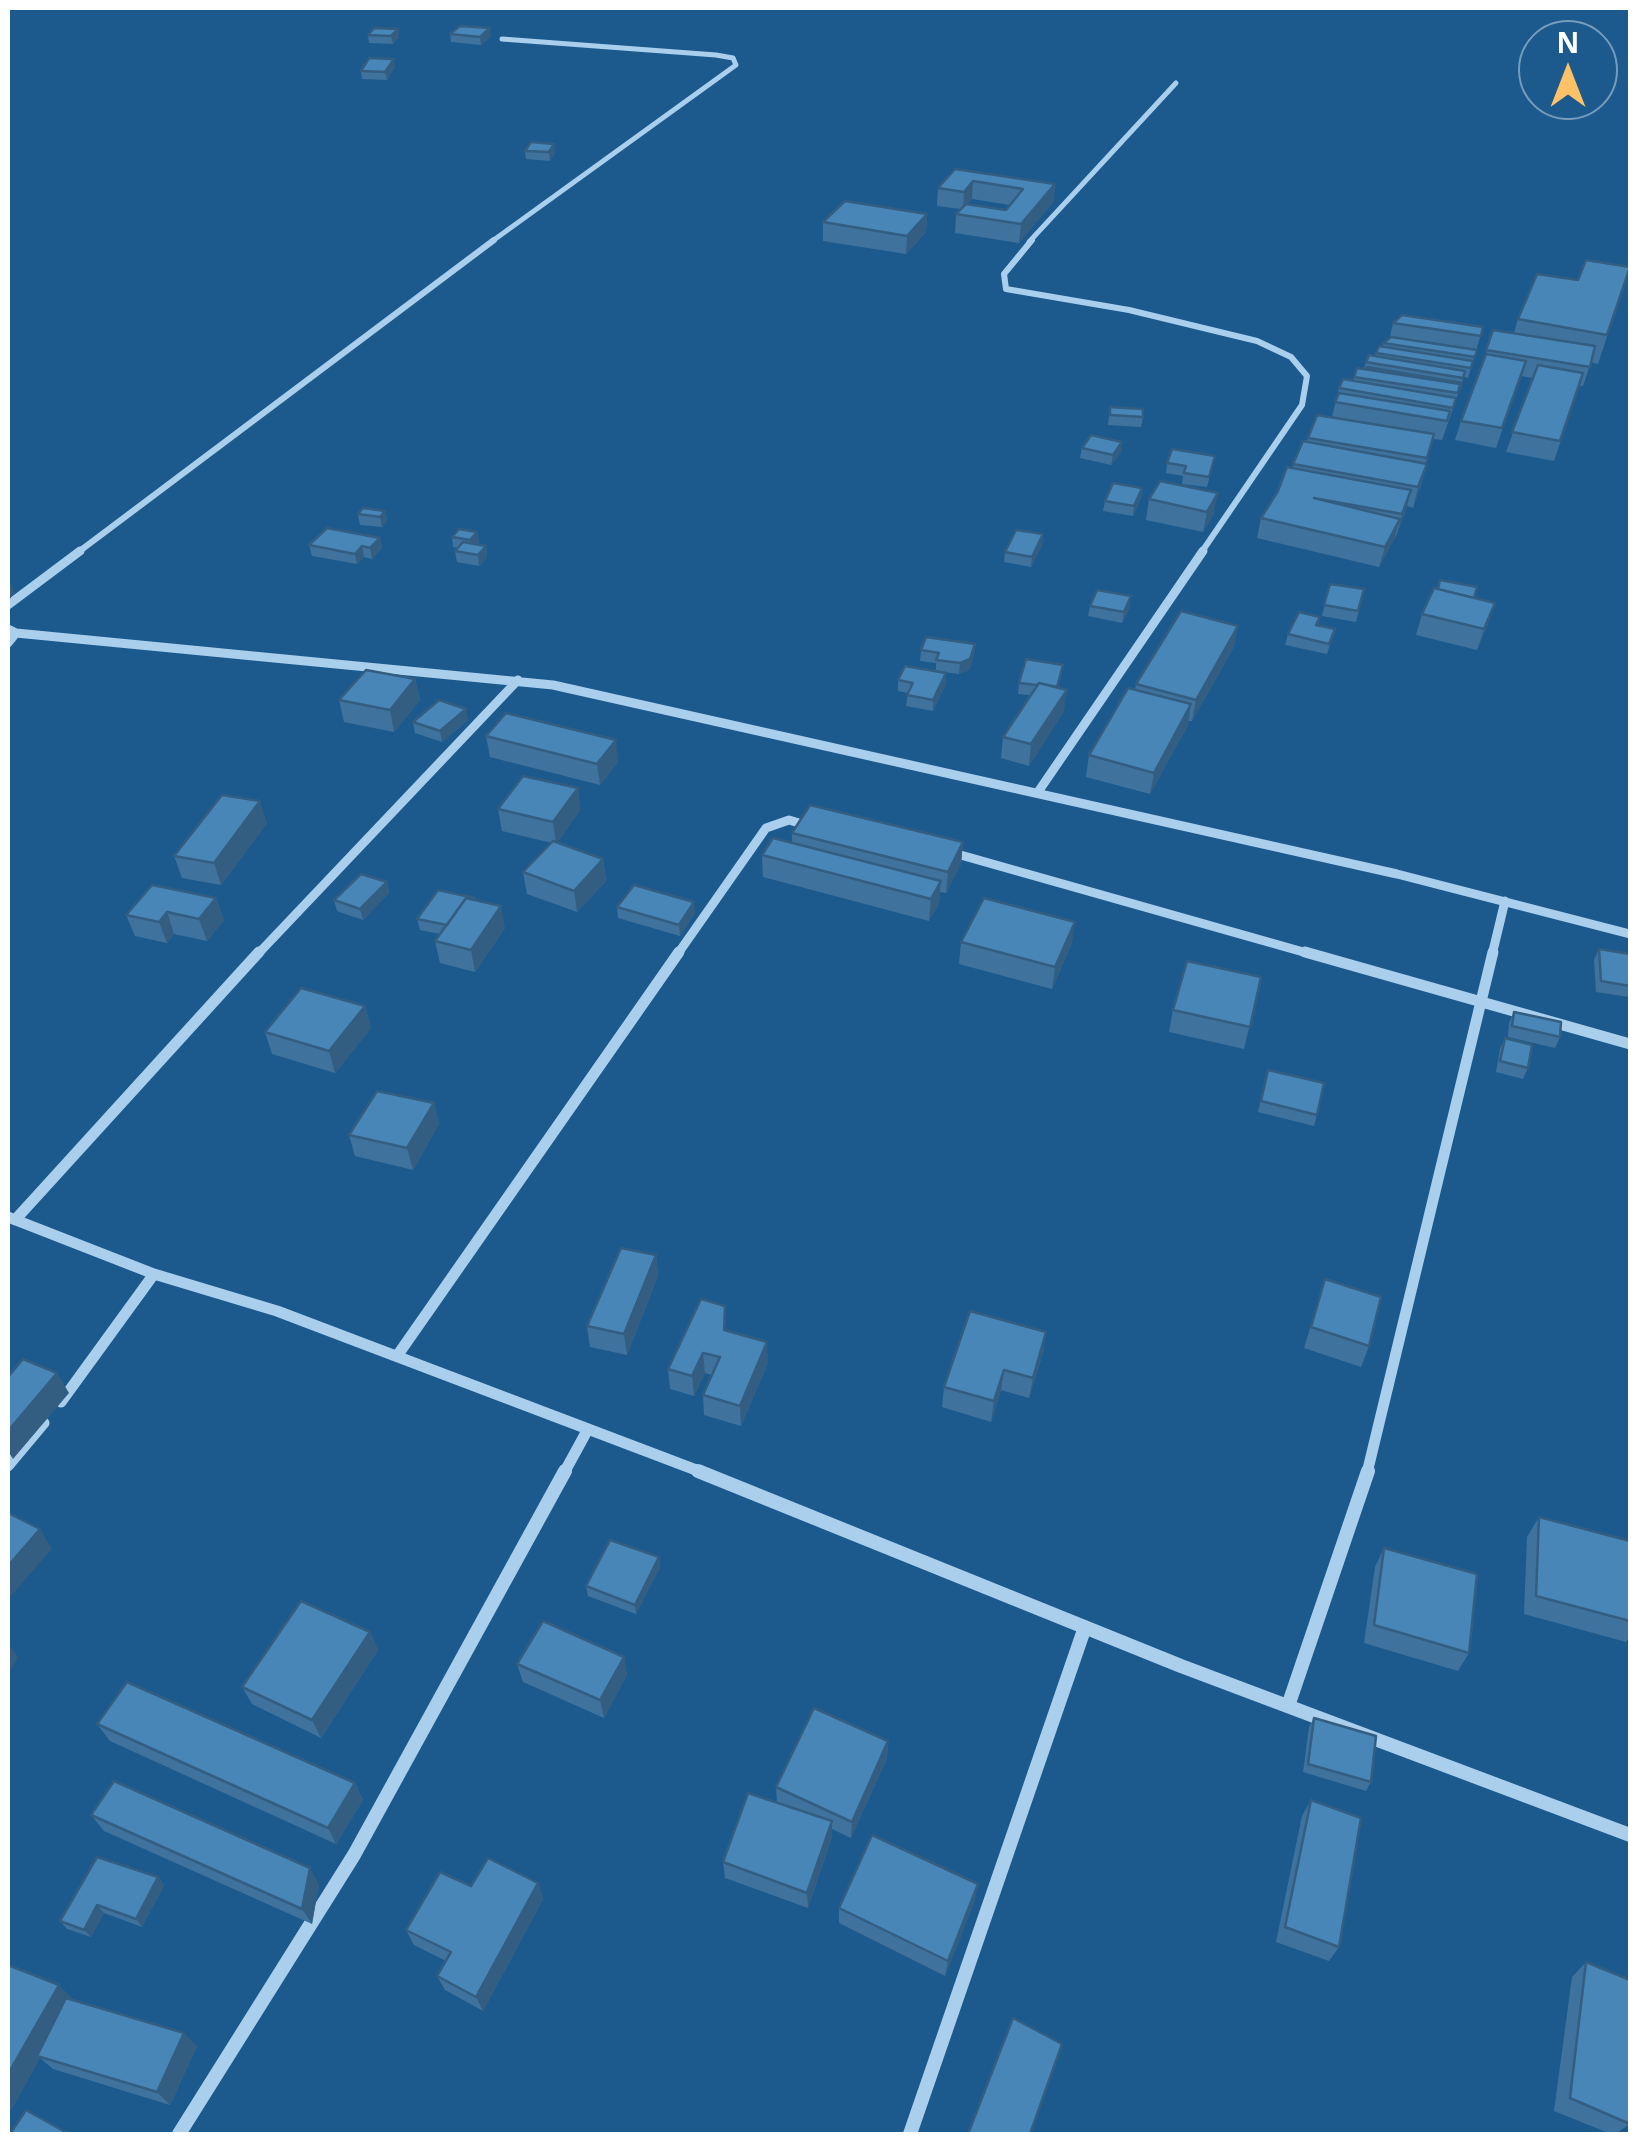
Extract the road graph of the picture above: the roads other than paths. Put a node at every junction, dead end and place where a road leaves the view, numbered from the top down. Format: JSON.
{"nodes":[{"id":1,"x":502,"y":39,"type":"dead end"},
{"id":2,"x":1176,"y":83,"type":"dead end"},
{"id":3,"x":8,"y":605,"type":"edge"},
{"id":4,"x":12,"y":631,"type":"edge"},
{"id":5,"x":8,"y":644,"type":"edge"},
{"id":6,"x":518,"y":680,"type":"junction"},
{"id":7,"x":1038,"y":792,"type":"junction"},
{"id":8,"x":820,"y":823,"type":"edge"},
{"id":9,"x":931,"y":846,"type":"edge"},
{"id":10,"x":1506,"y":902,"type":"junction"},
{"id":11,"x":1630,"y":934,"type":"edge"},
{"id":12,"x":1478,"y":1000,"type":"junction"},
{"id":13,"x":1630,"y":1044,"type":"edge"},
{"id":14,"x":11,"y":1219,"type":"edge"},
{"id":15,"x":154,"y":1274,"type":"junction"},
{"id":16,"x":397,"y":1356,"type":"junction"},
{"id":17,"x":588,"y":1430,"type":"junction"},
{"id":18,"x":8,"y":1466,"type":"edge"},
{"id":19,"x":1085,"y":1627,"type":"junction"},
{"id":20,"x":1288,"y":1706,"type":"junction"},
{"id":21,"x":1630,"y":1835,"type":"edge"},
{"id":22,"x":179,"y":2134,"type":"edge"},
{"id":23,"x":910,"y":2134,"type":"edge"}],
"edges":[{"from":1,"to":3,"type":"street"},
{"from":2,"to":7,"type":"street"},
{"from":4,"to":5,"type":"street"},
{"from":4,"to":6,"type":"street"},
{"from":6,"to":7,"type":"street"},
{"from":6,"to":14,"type":"street"},
{"from":7,"to":10,"type":"street"},
{"from":8,"to":16,"type":"street"},
{"from":9,"to":12,"type":"street"},
{"from":10,"to":11,"type":"street"},
{"from":10,"to":12,"type":"street"},
{"from":12,"to":13,"type":"street"},
{"from":12,"to":20,"type":"street"},
{"from":14,"to":15,"type":"street"},
{"from":15,"to":16,"type":"street"},
{"from":15,"to":18,"type":"street"},
{"from":16,"to":17,"type":"street"},
{"from":17,"to":19,"type":"street"},
{"from":17,"to":22,"type":"street"},
{"from":19,"to":20,"type":"street"},
{"from":19,"to":23,"type":"street"},
{"from":20,"to":21,"type":"street"}]}
